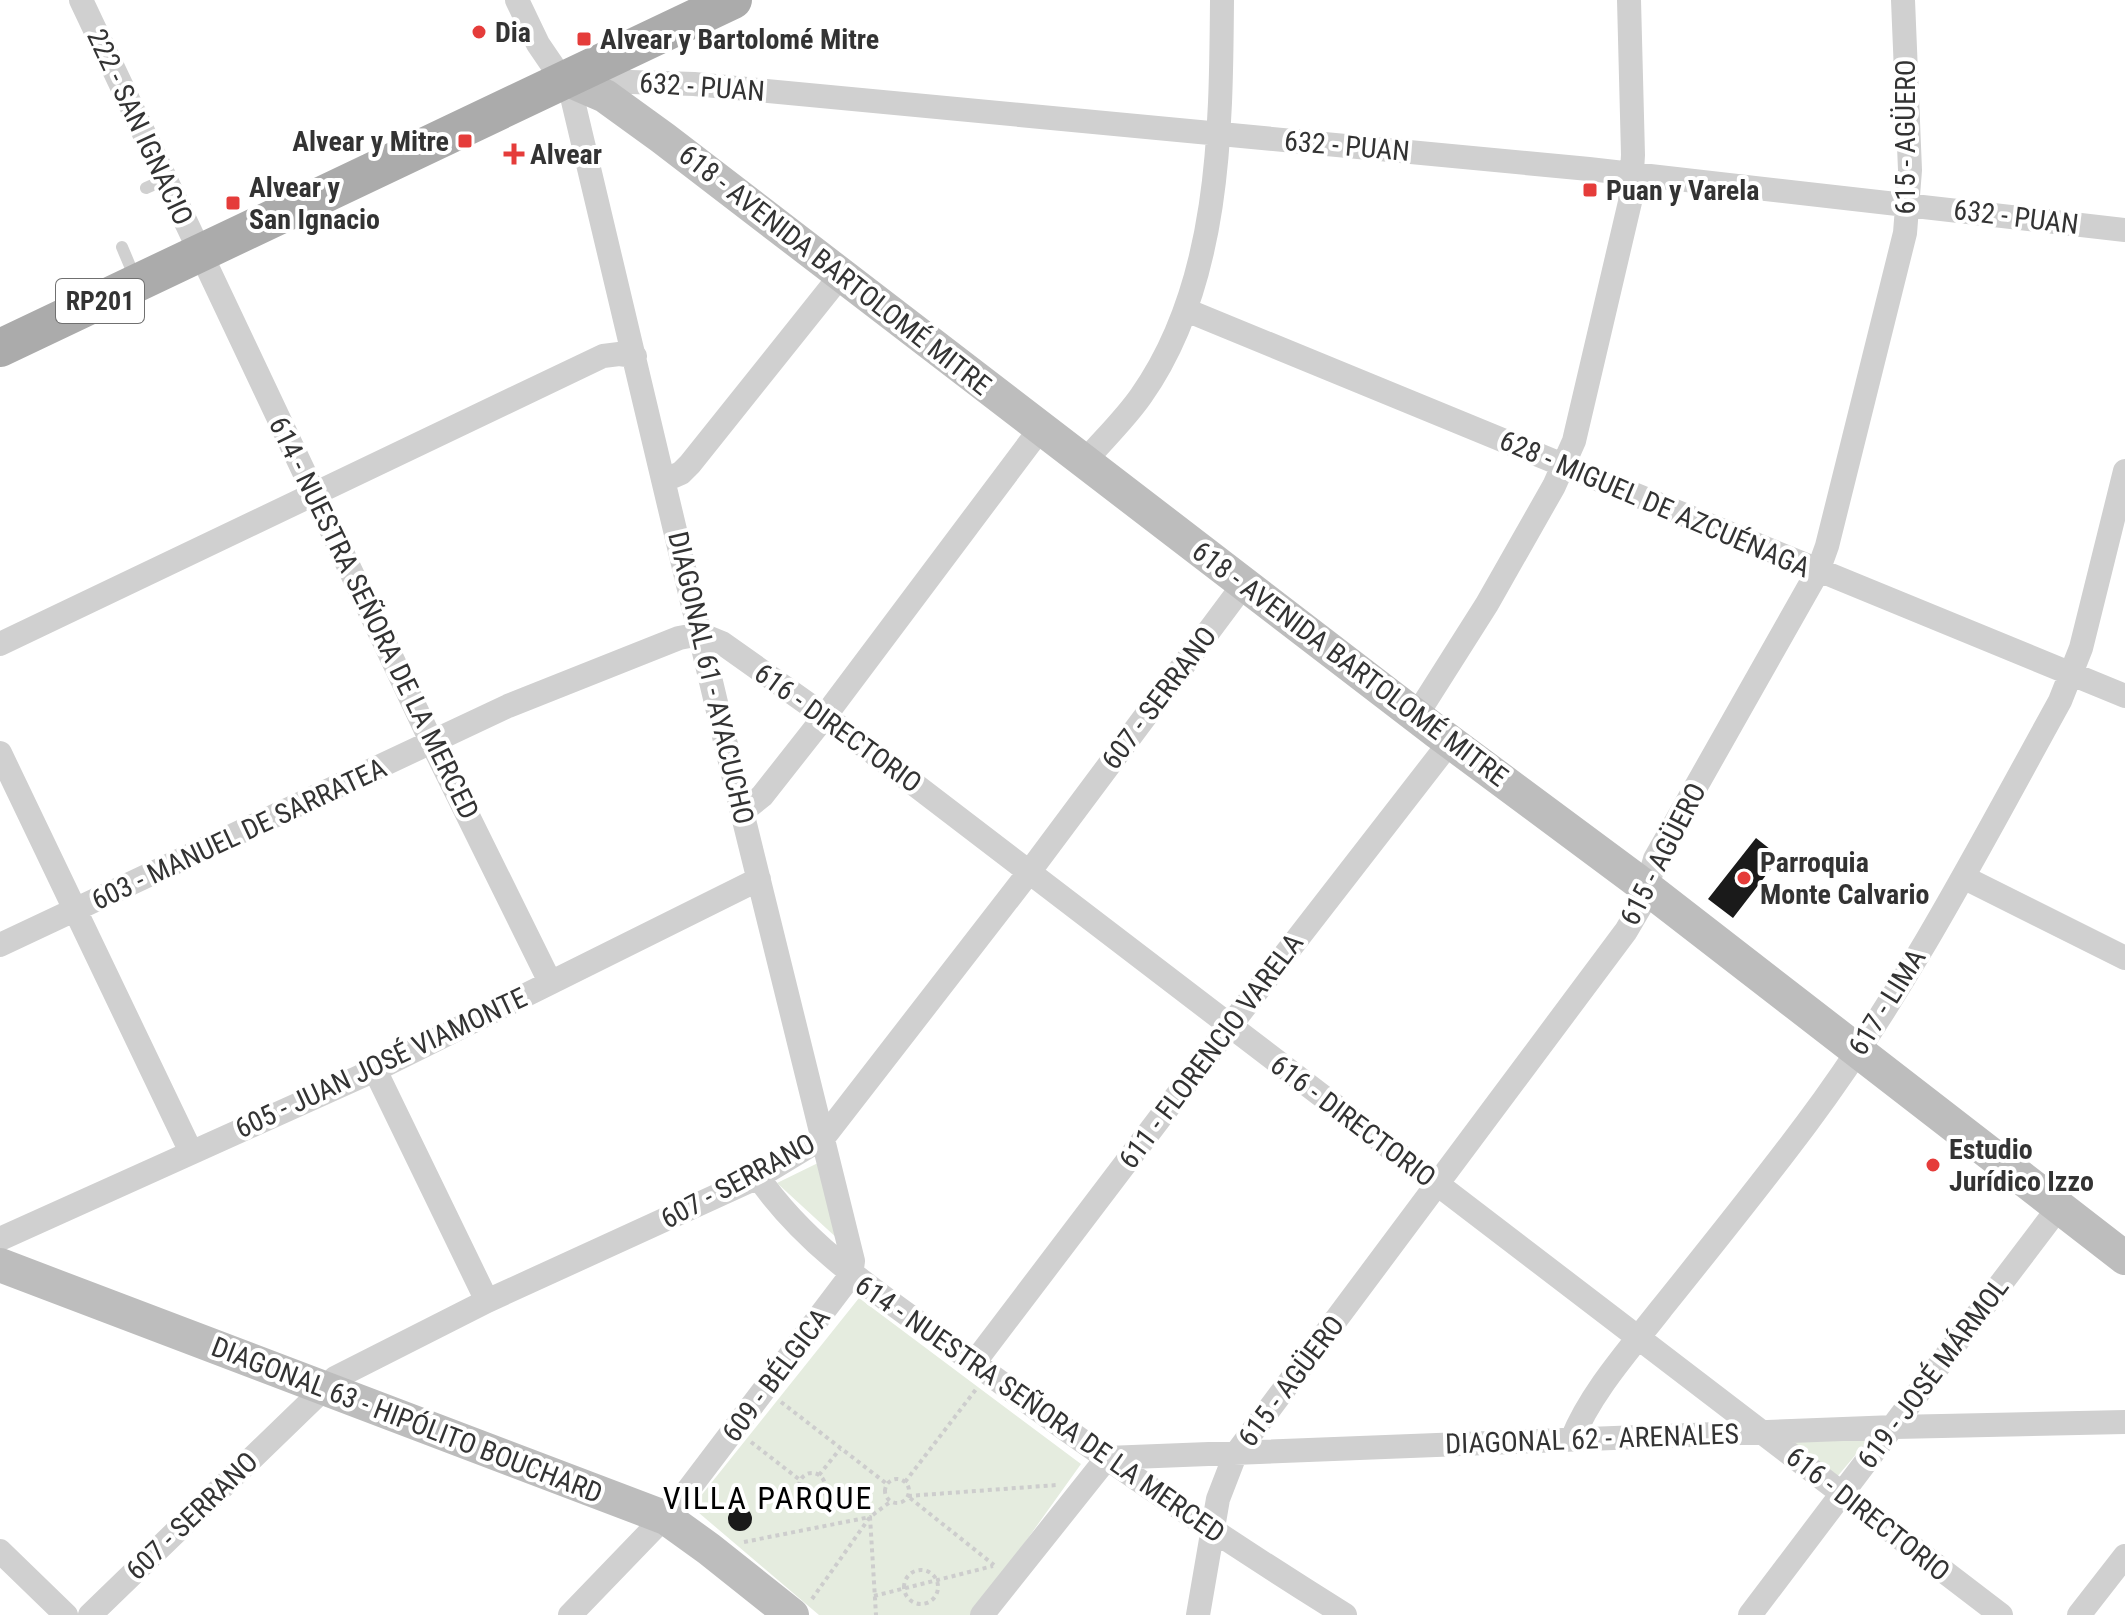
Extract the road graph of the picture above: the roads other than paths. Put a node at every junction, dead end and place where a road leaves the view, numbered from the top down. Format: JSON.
{"nodes":[{"id":1,"x":81,"y":0,"type":"edge"},
{"id":2,"x":517,"y":0,"type":"edge"},
{"id":3,"x":698,"y":0,"type":"edge"},
{"id":4,"x":733,"y":0,"type":"edge"},
{"id":5,"x":1222,"y":0,"type":"edge"},
{"id":6,"x":1629,"y":0,"type":"edge"},
{"id":7,"x":1903,"y":0,"type":"edge"},
{"id":8,"x":562,"y":75,"type":"junction"},
{"id":9,"x":1219,"y":134,"type":"junction"},
{"id":10,"x":1633,"y":174,"type":"junction"},
{"id":11,"x":1909,"y":204,"type":"junction"},
{"id":12,"x":2125,"y":230,"type":"edge"},
{"id":13,"x":196,"y":245,"type":"junction"},
{"id":14,"x":841,"y":275,"type":"junction"},
{"id":15,"x":1186,"y":310,"type":"junction"},
{"id":16,"x":0,"y":327,"type":"edge"},
{"id":17,"x":0,"y":348,"type":"edge"},
{"id":18,"x":635,"y":356,"type":"junction"},
{"id":19,"x":1041,"y":428,"type":"junction"},
{"id":20,"x":1085,"y":461,"type":"junction"},
{"id":21,"x":1564,"y":465,"type":"junction"},
{"id":22,"x":2125,"y":471,"type":"edge"},
{"id":23,"x":665,"y":480,"type":"junction"},
{"id":24,"x":315,"y":495,"type":"junction"},
{"id":25,"x":1818,"y":571,"type":"junction"},
{"id":26,"x":1244,"y":584,"type":"junction"},
{"id":27,"x":700,"y":634,"type":"junction"},
{"id":28,"x":0,"y":644,"type":"edge"},
{"id":29,"x":2072,"y":674,"type":"junction"},
{"id":30,"x":2125,"y":696,"type":"edge"},
{"id":31,"x":825,"y":716,"type":"junction"},
{"id":32,"x":1416,"y":716,"type":"junction"},
{"id":33,"x":1450,"y":742,"type":"junction"},
{"id":34,"x":432,"y":743,"type":"junction"},
{"id":35,"x":0,"y":753,"type":"edge"},
{"id":36,"x":742,"y":812,"type":"junction"},
{"id":37,"x":1030,"y":871,"type":"junction"},
{"id":38,"x":1963,"y":877,"type":"junction"},
{"id":39,"x":759,"y":879,"type":"junction"},
{"id":40,"x":1647,"y":888,"type":"junction"},
{"id":41,"x":74,"y":910,"type":"junction"},
{"id":42,"x":0,"y":945,"type":"edge"},
{"id":43,"x":2125,"y":958,"type":"edge"},
{"id":44,"x":550,"y":982,"type":"junction"},
{"id":45,"x":1229,"y":1027,"type":"junction"},
{"id":46,"x":1858,"y":1051,"type":"junction"},
{"id":47,"x":375,"y":1070,"type":"junction"},
{"id":48,"x":824,"y":1137,"type":"junction"},
{"id":49,"x":191,"y":1152,"type":"junction"},
{"id":50,"x":758,"y":1177,"type":"junction"},
{"id":51,"x":1437,"y":1185,"type":"junction"},
{"id":52,"x":2059,"y":1207,"type":"junction"},
{"id":53,"x":0,"y":1239,"type":"edge"},
{"id":54,"x":2125,"y":1258,"type":"edge"},
{"id":55,"x":0,"y":1265,"type":"edge"},
{"id":56,"x":851,"y":1275,"type":"junction"},
{"id":57,"x":487,"y":1301,"type":"junction"},
{"id":58,"x":1638,"y":1337,"type":"junction"},
{"id":59,"x":981,"y":1368,"type":"junction"},
{"id":60,"x":322,"y":1389,"type":"junction"},
{"id":61,"x":2125,"y":1422,"type":"edge"},
{"id":62,"x":1895,"y":1427,"type":"junction"},
{"id":63,"x":1763,"y":1432,"type":"junction"},
{"id":64,"x":1572,"y":1439,"type":"junction"},
{"id":65,"x":1235,"y":1455,"type":"junction"},
{"id":66,"x":1107,"y":1458,"type":"junction"},
{"id":67,"x":1840,"y":1494,"type":"junction"},
{"id":68,"x":666,"y":1518,"type":"junction"},
{"id":69,"x":1213,"y":1533,"type":"junction"},
{"id":70,"x":0,"y":1551,"type":"edge"},
{"id":71,"x":2125,"y":1556,"type":"edge"},
{"id":72,"x":795,"y":1611,"type":"edge"},
{"id":73,"x":66,"y":1615,"type":"edge"},
{"id":74,"x":90,"y":1615,"type":"edge"},
{"id":75,"x":570,"y":1615,"type":"edge"},
{"id":76,"x":982,"y":1615,"type":"edge"},
{"id":77,"x":1198,"y":1615,"type":"edge"},
{"id":78,"x":1345,"y":1615,"type":"edge"},
{"id":79,"x":1750,"y":1615,"type":"edge"},
{"id":80,"x":2001,"y":1615,"type":"edge"},
{"id":81,"x":2079,"y":1615,"type":"edge"}],
"edges":[{"from":1,"to":13,"type":"street","name":"222 - SAN IGNACIO"},
{"from":2,"to":8,"type":"street","name":"DIAGONAL 61 - AYACUCHO"},
{"from":3,"to":8,"type":"main road"},
{"from":4,"to":8,"type":"main road"},
{"from":5,"to":9,"type":"street"},
{"from":6,"to":10,"type":"street"},
{"from":7,"to":11,"type":"street","name":"615 - AGÜERO"},
{"from":8,"to":9,"type":"street","name":"632 - PUAN"},
{"from":8,"to":13,"type":"main road","number":"RP201"},
{"from":8,"to":14,"type":"main road","name":"618 - AVENIDA BARTOLOMÉ MITRE"},
{"from":8,"to":18,"type":"street","name":"DIAGONAL 61 - AYACUCHO"},
{"from":9,"to":10,"type":"street","name":"632 - PUAN"},
{"from":9,"to":15,"type":"street"},
{"from":10,"to":11,"type":"street","name":"632 - PUAN"},
{"from":10,"to":21,"type":"street"},
{"from":11,"to":12,"type":"street","name":"632 - PUAN"},
{"from":11,"to":25,"type":"street","name":"615 - AGÜERO"},
{"from":13,"to":16,"type":"main road","number":"RP201"},
{"from":13,"to":17,"type":"main road","number":"RP201"},
{"from":13,"to":24,"type":"street","name":"614 - NUESTRA SEÑORA DE LA MERCED"},
{"from":14,"to":19,"type":"main road","name":"618 - AVENIDA BARTOLOMÉ MITRE"},
{"from":14,"to":23,"type":"street"},
{"from":15,"to":20,"type":"street"},
{"from":15,"to":21,"type":"street","name":"628 - MIGUEL DE AZCUÉNAGA"},
{"from":18,"to":23,"type":"street","name":"DIAGONAL 61 - AYACUCHO"},
{"from":18,"to":24,"type":"street"},
{"from":19,"to":20,"type":"main road","name":"618 - AVENIDA BARTOLOMÉ MITRE"},
{"from":19,"to":31,"type":"street"},
{"from":20,"to":26,"type":"main road","name":"618 - AVENIDA BARTOLOMÉ MITRE"},
{"from":21,"to":25,"type":"street","name":"628 - MIGUEL DE AZCUÉNAGA"},
{"from":21,"to":32,"type":"street"},
{"from":22,"to":29,"type":"street","name":"617 - LIMA"},
{"from":23,"to":27,"type":"street","name":"DIAGONAL 61 - AYACUCHO"},
{"from":24,"to":28,"type":"street"},
{"from":24,"to":34,"type":"street","name":"614 - NUESTRA SEÑORA DE LA MERCED"},
{"from":25,"to":29,"type":"street","name":"628 - MIGUEL DE AZCUÉNAGA"},
{"from":25,"to":40,"type":"street","name":"615 - AGÜERO"},
{"from":26,"to":32,"type":"main road","name":"618 - AVENIDA BARTOLOMÉ MITRE"},
{"from":26,"to":37,"type":"street","name":"607 - SERRANO"},
{"from":27,"to":31,"type":"street","name":"616 - DIRECTORIO"},
{"from":27,"to":34,"type":"street","name":"603 - MANUEL DE SARRATEA"},
{"from":27,"to":36,"type":"street","name":"DIAGONAL 61 - AYACUCHO"},
{"from":29,"to":30,"type":"street","name":"628 - MIGUEL DE AZCUÉNAGA"},
{"from":29,"to":38,"type":"street","name":"617 - LIMA"},
{"from":31,"to":36,"type":"street"},
{"from":31,"to":37,"type":"street","name":"616 - DIRECTORIO"},
{"from":32,"to":33,"type":"main road","name":"618 - AVENIDA BARTOLOMÉ MITRE"},
{"from":33,"to":40,"type":"main road","name":"618 - AVENIDA BARTOLOMÉ MITRE"},
{"from":33,"to":45,"type":"street","name":"611 - FLORENCIO VARELA"},
{"from":34,"to":41,"type":"street","name":"603 - MANUEL DE SARRATEA"},
{"from":34,"to":44,"type":"street","name":"614 - NUESTRA SEÑORA DE LA MERCED"},
{"from":35,"to":41,"type":"street"},
{"from":36,"to":39,"type":"street","name":"DIAGONAL 61 - AYACUCHO"},
{"from":37,"to":45,"type":"street","name":"616 - DIRECTORIO"},
{"from":37,"to":48,"type":"street","name":"607 - SERRANO"},
{"from":38,"to":43,"type":"street"},
{"from":38,"to":46,"type":"street","name":"617 - LIMA"},
{"from":39,"to":44,"type":"street","name":"605 - JUAN JOSÉ VIAMONTE"},
{"from":39,"to":48,"type":"street","name":"DIAGONAL 61 - AYACUCHO"},
{"from":40,"to":46,"type":"main road","name":"618 - AVENIDA BARTOLOMÉ MITRE"},
{"from":40,"to":51,"type":"street","name":"615 - AGÜERO"},
{"from":41,"to":42,"type":"street","name":"603 - MANUEL DE SARRATEA"},
{"from":41,"to":49,"type":"street"},
{"from":44,"to":47,"type":"street","name":"605 - JUAN JOSÉ VIAMONTE"},
{"from":45,"to":51,"type":"street","name":"616 - DIRECTORIO"},
{"from":45,"to":59,"type":"street","name":"611 - FLORENCIO VARELA"},
{"from":46,"to":52,"type":"main road","name":"618 - AVENIDA BARTOLOMÉ MITRE"},
{"from":46,"to":58,"type":"street","name":"617 - LIMA"},
{"from":47,"to":49,"type":"street","name":"605 - JUAN JOSÉ VIAMONTE"},
{"from":47,"to":57,"type":"street"},
{"from":48,"to":50,"type":"street","name":"607 - SERRANO"},
{"from":48,"to":56,"type":"street","name":"DIAGONAL 61 - AYACUCHO"},
{"from":49,"to":53,"type":"street","name":"605 - JUAN JOSÉ VIAMONTE"},
{"from":50,"to":56,"type":"street","name":"614 - NUESTRA SEÑORA DE LA MERCED"},
{"from":50,"to":57,"type":"street","name":"607 - SERRANO"},
{"from":51,"to":58,"type":"street","name":"616 - DIRECTORIO"},
{"from":51,"to":65,"type":"street","name":"615 - AGÜERO"},
{"from":52,"to":54,"type":"main road","name":"618 - AVENIDA BARTOLOMÉ MITRE"},
{"from":52,"to":62,"type":"street","name":"619 - JOSÉ MÁRMOL"},
{"from":55,"to":60,"type":"main road","name":"DIAGONAL 63 - HIPÓLITO BOUCHARD"},
{"from":56,"to":59,"type":"street","name":"614 - NUESTRA SEÑORA DE LA MERCED"},
{"from":56,"to":68,"type":"street","name":"609 - BÉLGICA"},
{"from":57,"to":60,"type":"street","name":"607 - SERRANO"},
{"from":58,"to":63,"type":"street","name":"616 - DIRECTORIO"},
{"from":58,"to":64,"type":"street","name":"617 - LIMA"},
{"from":59,"to":66,"type":"street","name":"614 - NUESTRA SEÑORA DE LA MERCED"},
{"from":60,"to":68,"type":"main road","name":"DIAGONAL 63 - HIPÓLITO BOUCHARD"},
{"from":60,"to":74,"type":"street","name":"607 - SERRANO"},
{"from":61,"to":62,"type":"street","name":"DIAGONAL 62 - ARENALES"},
{"from":62,"to":63,"type":"street","name":"DIAGONAL 62 - ARENALES"},
{"from":62,"to":67,"type":"street","name":"619 - JOSÉ MÁRMOL"},
{"from":63,"to":64,"type":"street","name":"DIAGONAL 62 - ARENALES"},
{"from":63,"to":67,"type":"street","name":"616 - DIRECTORIO"},
{"from":64,"to":65,"type":"street","name":"DIAGONAL 62 - ARENALES"},
{"from":65,"to":66,"type":"street","name":"DIAGONAL 62 - ARENALES"},
{"from":65,"to":69,"type":"street","name":"615 - AGÜERO"},
{"from":66,"to":69,"type":"street","name":"614 - NUESTRA SEÑORA DE LA MERCED"},
{"from":66,"to":76,"type":"street"},
{"from":67,"to":79,"type":"street","name":"619 - JOSÉ MÁRMOL"},
{"from":67,"to":80,"type":"street","name":"616 - DIRECTORIO"},
{"from":68,"to":72,"type":"main road","name":"DIAGONAL 63 - HIPÓLITO BOUCHARD"},
{"from":68,"to":75,"type":"street","name":"609 - BÉLGICA"},
{"from":69,"to":77,"type":"street","name":"615 - AGÜERO"},
{"from":69,"to":78,"type":"street","name":"614 - NUESTRA SEÑORA DE LA MERCED"},
{"from":70,"to":73,"type":"street"},
{"from":71,"to":81,"type":"street"}]}
